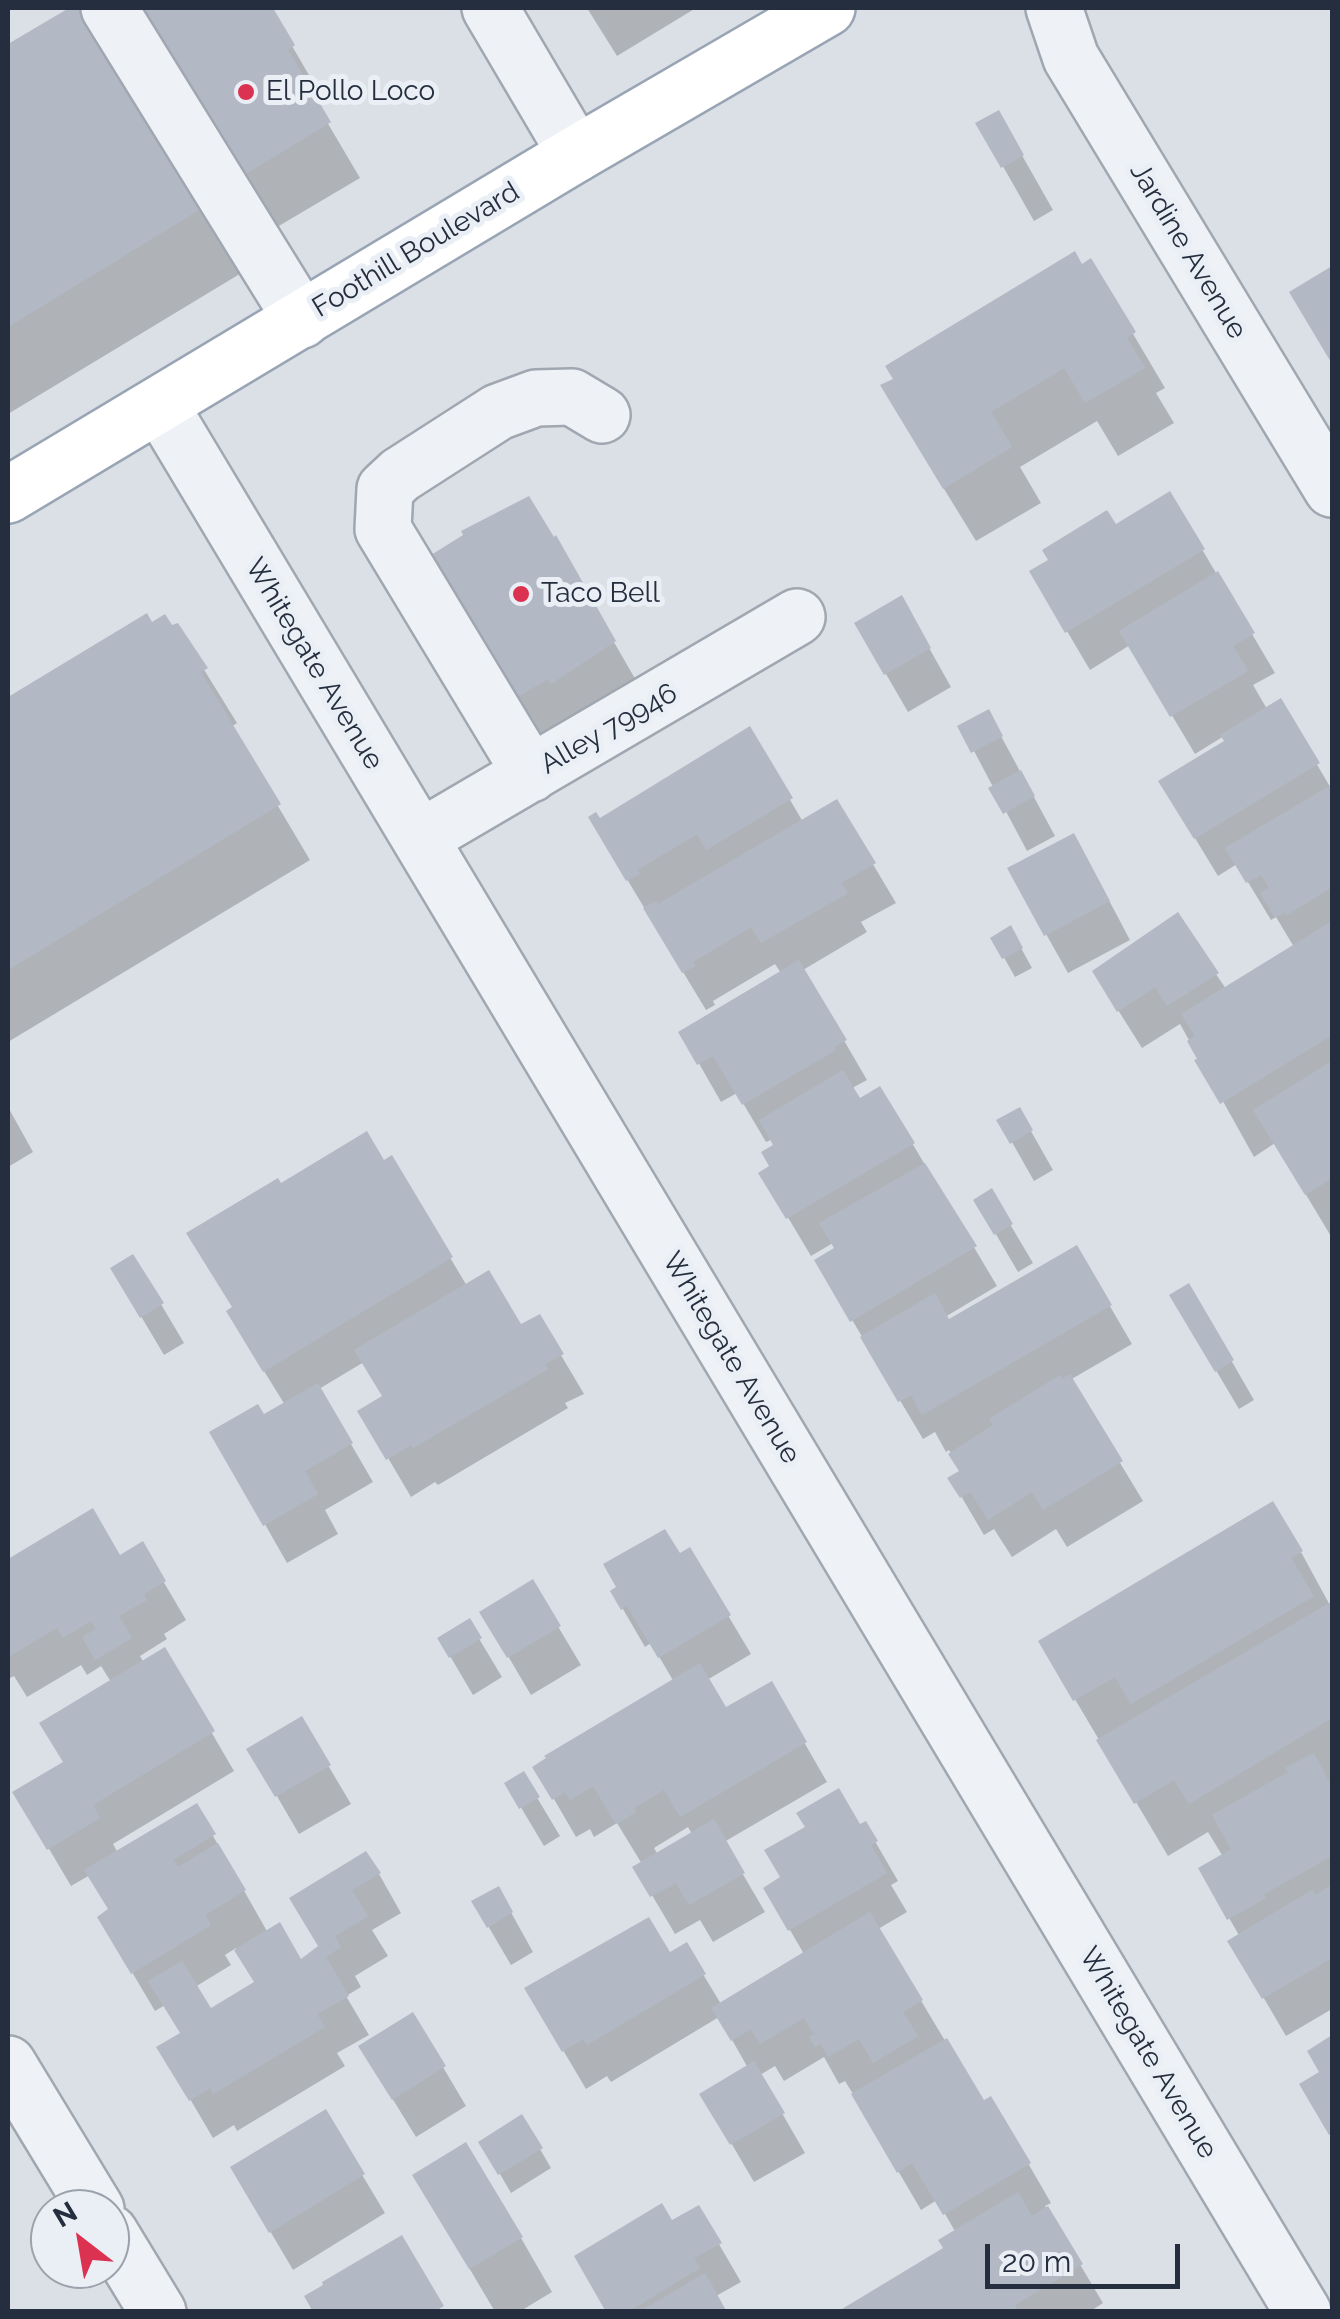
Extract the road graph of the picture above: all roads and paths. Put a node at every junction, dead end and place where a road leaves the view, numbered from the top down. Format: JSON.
{"nodes":[{"id":1,"x":109,"y":8,"type":"edge"},
{"id":2,"x":490,"y":8,"type":"edge"},
{"id":3,"x":826,"y":8,"type":"edge"},
{"id":4,"x":1054,"y":8,"type":"edge"},
{"id":5,"x":576,"y":154,"type":"junction"},
{"id":6,"x":302,"y":320,"type":"junction"},
{"id":7,"x":160,"y":405,"type":"junction"},
{"id":8,"x":602,"y":416,"type":"dead end"},
{"id":9,"x":1332,"y":489,"type":"edge"},
{"id":10,"x":8,"y":495,"type":"edge"},
{"id":11,"x":797,"y":617,"type":"dead end"},
{"id":12,"x":530,"y":774,"type":"junction"},
{"id":13,"x":420,"y":838,"type":"junction"},
{"id":14,"x":8,"y":2064,"type":"edge"},
{"id":15,"x":84,"y":2189,"type":"edge"},
{"id":16,"x":130,"y":2265,"type":"edge"},
{"id":17,"x":158,"y":2312,"type":"edge"},
{"id":18,"x":1303,"y":2312,"type":"edge"}],
"edges":[{"from":1,"to":6,"type":"street"},
{"from":2,"to":5,"type":"street"},
{"from":3,"to":5,"type":"main road","name":"Foothill Boulevard"},
{"from":4,"to":9,"type":"street","name":"Jardine Avenue"},
{"from":5,"to":6,"type":"main road","name":"Foothill Boulevard"},
{"from":6,"to":7,"type":"main road","name":"Foothill Boulevard"},
{"from":7,"to":10,"type":"main road","name":"Foothill Boulevard"},
{"from":7,"to":13,"type":"street","name":"Whitegate Avenue"},
{"from":8,"to":12,"type":"street"},
{"from":11,"to":12,"type":"street","name":"Alley 79946"},
{"from":12,"to":13,"type":"street","name":"Alley 79946"},
{"from":13,"to":18,"type":"street","name":"Whitegate Avenue"},
{"from":14,"to":15,"type":"street"},
{"from":16,"to":17,"type":"street"}]}
